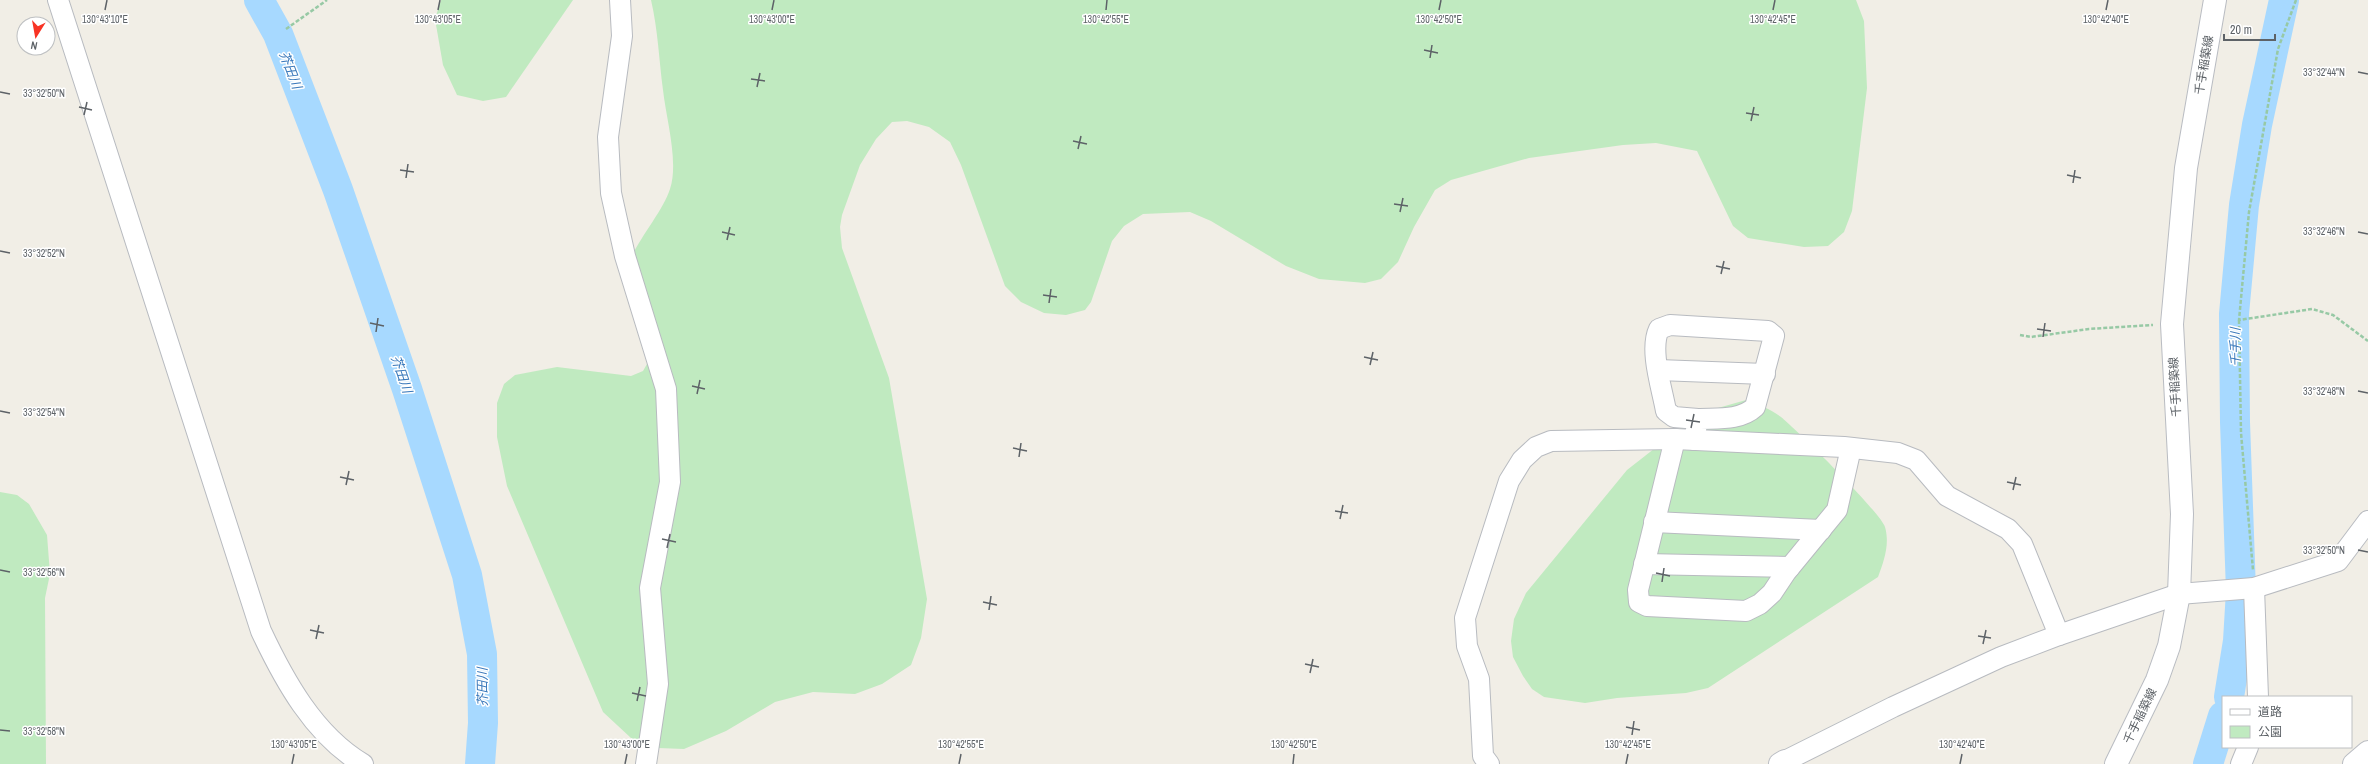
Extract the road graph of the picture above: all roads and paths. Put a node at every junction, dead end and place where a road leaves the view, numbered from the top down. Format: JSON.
{"nodes":[{"id":1,"x":58,"y":0,"type":"edge"},
{"id":2,"x":327,"y":0,"type":"edge"},
{"id":3,"x":620,"y":0,"type":"edge"},
{"id":4,"x":2215,"y":0,"type":"edge"},
{"id":5,"x":2296,"y":0,"type":"edge"},
{"id":6,"x":286,"y":29,"type":"dead end"},
{"id":7,"x":2239,"y":320,"type":"junction"},
{"id":8,"x":2172,"y":324,"type":"junction"},
{"id":9,"x":2020,"y":335,"type":"dead end"},
{"id":10,"x":2368,"y":341,"type":"edge"},
{"id":11,"x":1658,"y":370,"type":"junction"},
{"id":12,"x":1765,"y":374,"type":"junction"},
{"id":13,"x":1698,"y":419,"type":"junction"},
{"id":14,"x":1685,"y":440,"type":"junction"},
{"id":15,"x":1850,"y":448,"type":"junction"},
{"id":16,"x":2368,"y":521,"type":"edge"},
{"id":17,"x":1654,"y":522,"type":"junction"},
{"id":18,"x":1821,"y":530,"type":"junction"},
{"id":19,"x":1644,"y":564,"type":"junction"},
{"id":20,"x":1790,"y":568,"type":"junction"},
{"id":21,"x":2251,"y":589,"type":"junction"},
{"id":22,"x":2185,"y":594,"type":"junction"},
{"id":23,"x":2059,"y":634,"type":"junction"},
{"id":24,"x":2258,"y":696,"type":"edge"},
{"id":25,"x":2248,"y":748,"type":"edge"},
{"id":26,"x":2368,"y":752,"type":"edge"},
{"id":27,"x":1784,"y":763,"type":"edge"},
{"id":28,"x":363,"y":764,"type":"edge"},
{"id":29,"x":646,"y":764,"type":"edge"},
{"id":30,"x":1488,"y":764,"type":"edge"},
{"id":31,"x":2116,"y":764,"type":"edge"},
{"id":32,"x":2241,"y":764,"type":"edge"},
{"id":33,"x":2354,"y":764,"type":"edge"}],
"edges":[{"from":1,"to":28,"type":"street"},
{"from":2,"to":6,"type":"path"},
{"from":3,"to":29,"type":"street"},
{"from":4,"to":8,"type":"main road","name":"千手稲築線"},
{"from":5,"to":7,"type":"path"},
{"from":7,"to":10,"type":"path"},
{"from":7,"to":21,"type":"path"},
{"from":8,"to":9,"type":"path"},
{"from":8,"to":22,"type":"main road","name":"千手稲築線"},
{"from":11,"to":12,"type":"street"},
{"from":11,"to":12,"type":"street"},
{"from":11,"to":13,"type":"street"},
{"from":12,"to":13,"type":"street"},
{"from":13,"to":14,"type":"street"},
{"from":14,"to":15,"type":"street"},
{"from":14,"to":17,"type":"street"},
{"from":14,"to":30,"type":"street"},
{"from":15,"to":18,"type":"street"},
{"from":15,"to":23,"type":"street"},
{"from":16,"to":21,"type":"street"},
{"from":17,"to":18,"type":"street"},
{"from":17,"to":19,"type":"street"},
{"from":18,"to":20,"type":"street"},
{"from":19,"to":20,"type":"street"},
{"from":19,"to":20,"type":"street"},
{"from":21,"to":22,"type":"street"},
{"from":21,"to":24,"type":"street"},
{"from":22,"to":23,"type":"street"},
{"from":22,"to":31,"type":"main road","name":"千手稲築線"},
{"from":23,"to":27,"type":"street"},
{"from":25,"to":32,"type":"street"},
{"from":26,"to":33,"type":"main road"}]}
